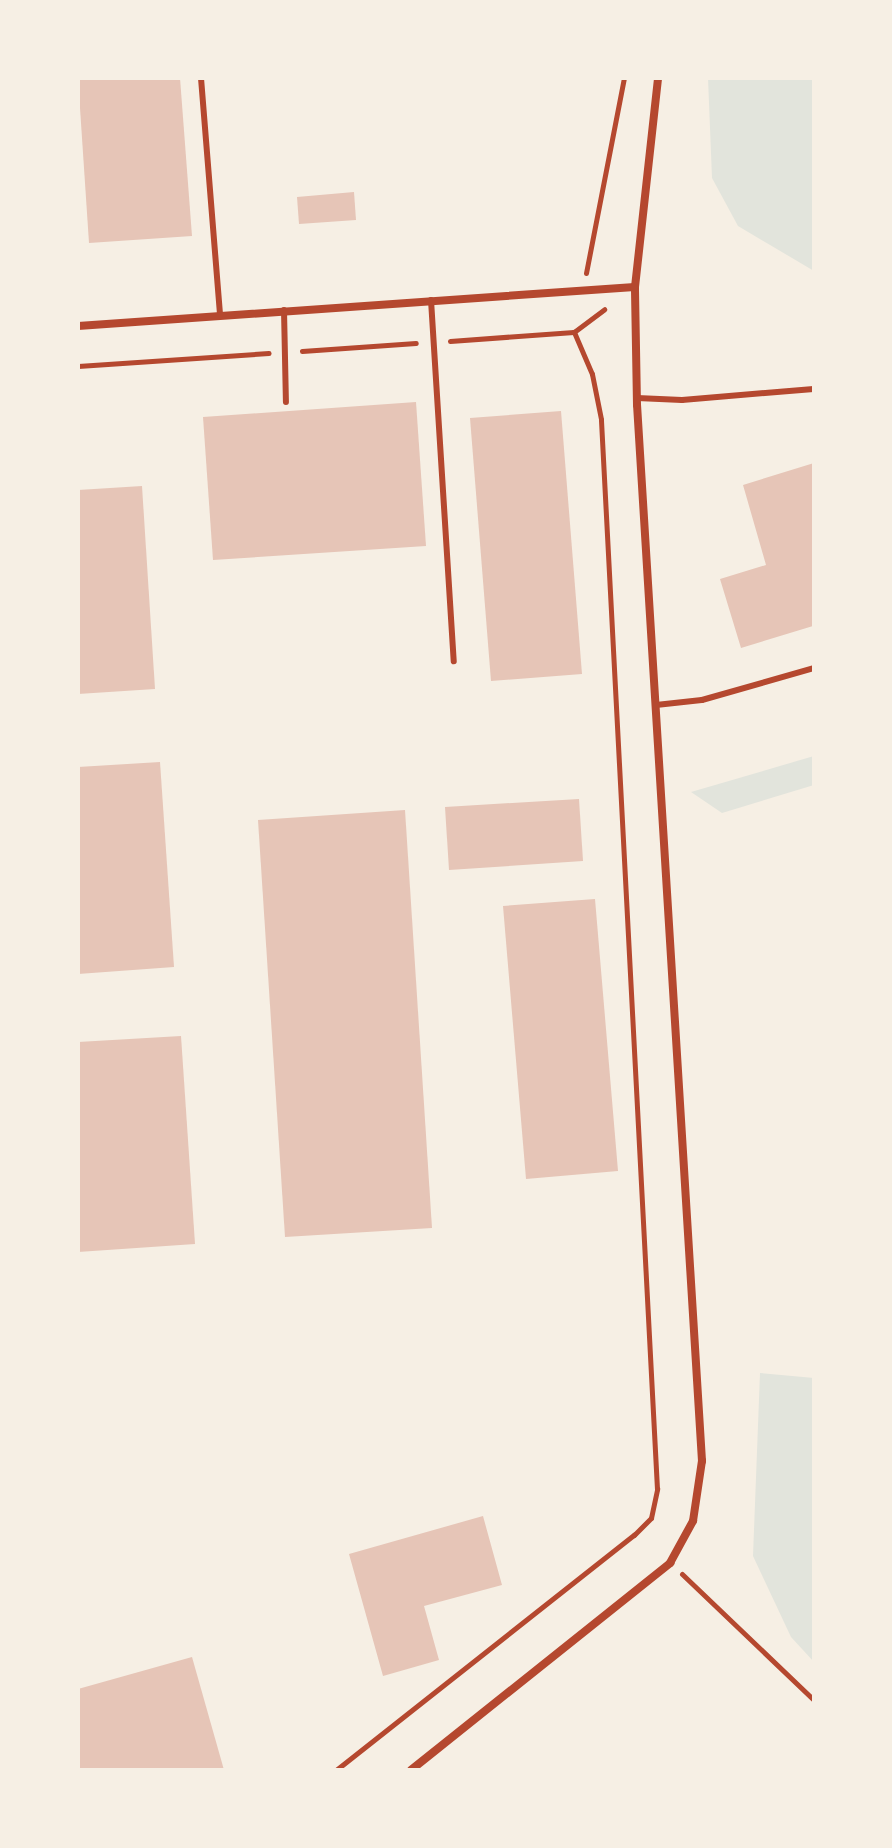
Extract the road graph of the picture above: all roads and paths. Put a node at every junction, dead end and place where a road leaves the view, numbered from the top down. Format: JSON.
{"nodes":[{"id":1,"x":201,"y":78,"type":"edge"},
{"id":2,"x":624,"y":78,"type":"edge"},
{"id":3,"x":658,"y":78,"type":"edge"},
{"id":4,"x":635,"y":287,"type":"junction"},
{"id":5,"x":586,"y":290,"type":"junction"},
{"id":6,"x":431,"y":300,"type":"junction"},
{"id":7,"x":284,"y":310,"type":"junction"},
{"id":8,"x":220,"y":315,"type":"junction"},
{"id":9,"x":78,"y":326,"type":"edge"},
{"id":10,"x":574,"y":332,"type":"junction"},
{"id":11,"x":433,"y":342,"type":"junction"},
{"id":12,"x":285,"y":352,"type":"junction"},
{"id":13,"x":78,"y":366,"type":"edge"},
{"id":14,"x":814,"y":389,"type":"edge"},
{"id":15,"x":637,"y":398,"type":"junction"},
{"id":16,"x":286,"y":402,"type":"dead end"},
{"id":17,"x":454,"y":661,"type":"dead end"},
{"id":18,"x":814,"y":668,"type":"edge"},
{"id":19,"x":656,"y":705,"type":"junction"},
{"id":20,"x":670,"y":1563,"type":"junction"},
{"id":21,"x":814,"y":1700,"type":"edge"},
{"id":22,"x":336,"y":1770,"type":"edge"},
{"id":23,"x":411,"y":1770,"type":"edge"}],
"edges":[{"from":1,"to":8,"type":"lane"},
{"from":2,"to":5,"type":"path"},
{"from":3,"to":4,"type":"street"},
{"from":4,"to":5,"type":"street"},
{"from":4,"to":10,"type":"path"},
{"from":4,"to":15,"type":"street"},
{"from":5,"to":6,"type":"street"},
{"from":6,"to":7,"type":"street"},
{"from":6,"to":11,"type":"lane"},
{"from":7,"to":8,"type":"street"},
{"from":7,"to":12,"type":"lane"},
{"from":8,"to":9,"type":"street"},
{"from":10,"to":11,"type":"path"},
{"from":10,"to":22,"type":"path"},
{"from":11,"to":12,"type":"path"},
{"from":11,"to":17,"type":"lane"},
{"from":12,"to":13,"type":"path"},
{"from":12,"to":16,"type":"lane"},
{"from":14,"to":15,"type":"lane"},
{"from":15,"to":19,"type":"street"},
{"from":18,"to":19,"type":"lane"},
{"from":19,"to":20,"type":"street"},
{"from":20,"to":21,"type":"path"},
{"from":20,"to":23,"type":"street"}]}
